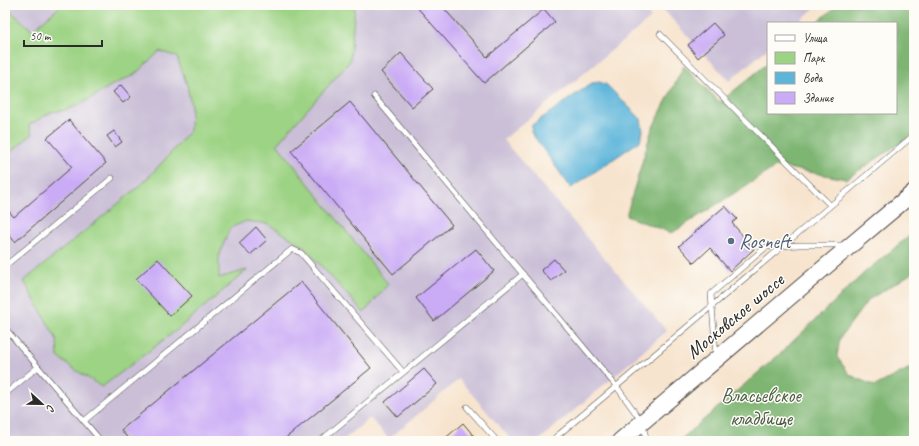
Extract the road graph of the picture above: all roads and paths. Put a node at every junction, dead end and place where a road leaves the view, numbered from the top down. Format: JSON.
{"nodes":[{"id":1,"x":660,"y":34,"type":"dead end"},
{"id":2,"x":374,"y":96,"type":"dead end"},
{"id":3,"x":914,"y":135,"type":"edge"},
{"id":4,"x":112,"y":178,"type":"dead end"},
{"id":5,"x":914,"y":192,"type":"edge"},
{"id":6,"x":830,"y":205,"type":"junction"},
{"id":7,"x":851,"y":245,"type":"junction"},
{"id":8,"x":782,"y":246,"type":"junction"},
{"id":9,"x":5,"y":266,"type":"edge"},
{"id":10,"x":523,"y":274,"type":"junction"},
{"id":11,"x":712,"y":306,"type":"junction"},
{"id":12,"x":5,"y":328,"type":"edge"},
{"id":13,"x":716,"y":359,"type":"junction"},
{"id":14,"x":38,"y":367,"type":"junction"},
{"id":15,"x":403,"y":372,"type":"junction"},
{"id":16,"x":616,"y":387,"type":"junction"},
{"id":17,"x":5,"y":394,"type":"edge"},
{"id":18,"x":467,"y":407,"type":"dead end"},
{"id":19,"x":84,"y":421,"type":"junction"},
{"id":20,"x":642,"y":422,"type":"junction"},
{"id":21,"x":101,"y":441,"type":"edge"},
{"id":22,"x":320,"y":441,"type":"edge"},
{"id":23,"x":497,"y":441,"type":"edge"},
{"id":24,"x":551,"y":441,"type":"edge"},
{"id":25,"x":620,"y":441,"type":"edge"},
{"id":26,"x":647,"y":441,"type":"edge"}],
"edges":[{"from":1,"to":6,"type":"lane"},
{"from":2,"to":10,"type":"lane"},
{"from":3,"to":6,"type":"lane"},
{"from":4,"to":9,"type":"lane"},
{"from":5,"to":7,"type":"main road","name":"Московское шоссе"},
{"from":6,"to":8,"type":"lane"},
{"from":7,"to":8,"type":"lane"},
{"from":7,"to":13,"type":"main road","name":"Московское шоссе"},
{"from":8,"to":11,"type":"lane"},
{"from":8,"to":11,"type":"lane"},
{"from":10,"to":15,"type":"lane"},
{"from":10,"to":16,"type":"lane"},
{"from":11,"to":13,"type":"lane"},
{"from":11,"to":16,"type":"lane"},
{"from":12,"to":14,"type":"lane"},
{"from":13,"to":20,"type":"main road","name":"Московское шоссе"},
{"from":14,"to":17,"type":"lane"},
{"from":14,"to":19,"type":"lane"},
{"from":15,"to":19,"type":"lane"},
{"from":15,"to":22,"type":"lane"},
{"from":16,"to":20,"type":"lane"},
{"from":16,"to":24,"type":"lane"},
{"from":18,"to":23,"type":"lane"},
{"from":19,"to":21,"type":"lane"},
{"from":20,"to":25,"type":"main road","name":"Московское шоссе"},
{"from":20,"to":26,"type":"lane"}]}
